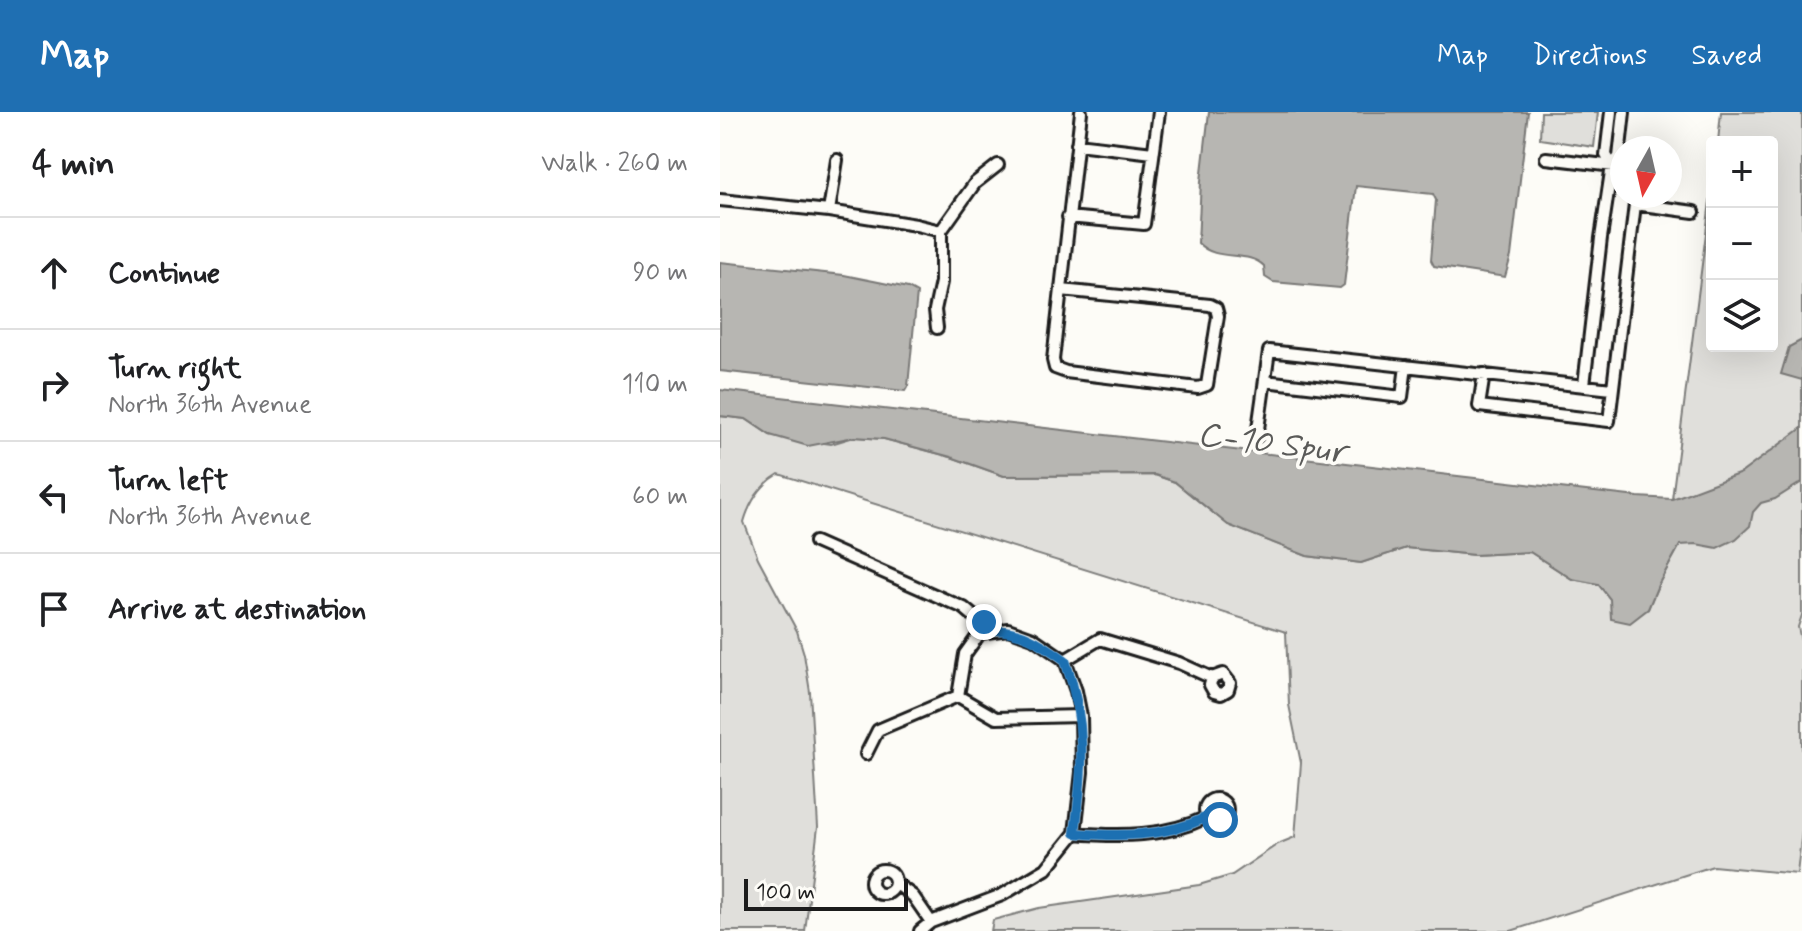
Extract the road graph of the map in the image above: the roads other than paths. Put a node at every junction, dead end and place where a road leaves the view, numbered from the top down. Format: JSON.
{"nodes":[{"id":1,"x":1081,"y":112,"type":"edge"},
{"id":2,"x":1159,"y":112,"type":"edge"},
{"id":3,"x":1611,"y":112,"type":"edge"},
{"id":4,"x":1624,"y":112,"type":"edge"},
{"id":5,"x":1621,"y":136,"type":"edge"},
{"id":6,"x":1077,"y":144,"type":"junction"},
{"id":7,"x":1153,"y":153,"type":"junction"},
{"id":8,"x":1546,"y":158,"type":"dead end"},
{"id":9,"x":1610,"y":159,"type":"edge"},
{"id":10,"x":837,"y":160,"type":"dead end"},
{"id":11,"x":998,"y":165,"type":"dead end"},
{"id":12,"x":1610,"y":165,"type":"edge"},
{"id":13,"x":1610,"y":198,"type":"edge"},
{"id":14,"x":720,"y":200,"type":"edge"},
{"id":15,"x":1634,"y":208,"type":"edge"},
{"id":16,"x":1674,"y":208,"type":"edge"},
{"id":17,"x":829,"y":211,"type":"junction"},
{"id":18,"x":1694,"y":212,"type":"dead end"},
{"id":19,"x":1068,"y":217,"type":"junction"},
{"id":20,"x":941,"y":231,"type":"junction"},
{"id":21,"x":1061,"y":290,"type":"junction"},
{"id":22,"x":937,"y":328,"type":"dead end"},
{"id":23,"x":1406,"y":366,"type":"junction"},
{"id":24,"x":1484,"y":374,"type":"junction"},
{"id":25,"x":1265,"y":381,"type":"junction"},
{"id":26,"x":1584,"y":385,"type":"junction"},
{"id":27,"x":1612,"y":389,"type":"junction"},
{"id":28,"x":1257,"y":436,"type":"dead end"},
{"id":29,"x":815,"y":542,"type":"dead end"},
{"id":30,"x":990,"y":630,"type":"junction"},
{"id":31,"x":1065,"y":660,"type":"junction"},
{"id":32,"x":1212,"y":678,"type":"dead end"},
{"id":33,"x":958,"y":696,"type":"junction"},
{"id":34,"x":1081,"y":716,"type":"junction"},
{"id":35,"x":866,"y":754,"type":"dead end"},
{"id":36,"x":1207,"y":817,"type":"dead end"},
{"id":37,"x":1075,"y":833,"type":"junction"},
{"id":38,"x":895,"y":883,"type":"dead end"},
{"id":39,"x":931,"y":922,"type":"junction"},
{"id":40,"x":920,"y":931,"type":"edge"}],
"edges":[{"from":1,"to":6,"type":"street"},
{"from":2,"to":7,"type":"street"},
{"from":3,"to":9,"type":"street"},
{"from":4,"to":5,"type":"street"},
{"from":6,"to":7,"type":"street"},
{"from":6,"to":19,"type":"street"},
{"from":7,"to":19,"type":"street"},
{"from":8,"to":12,"type":"street"},
{"from":10,"to":17,"type":"street"},
{"from":11,"to":20,"type":"street"},
{"from":13,"to":26,"type":"street"},
{"from":14,"to":17,"type":"street"},
{"from":15,"to":27,"type":"street"},
{"from":16,"to":18,"type":"street"},
{"from":17,"to":20,"type":"street"},
{"from":19,"to":21,"type":"street"},
{"from":20,"to":22,"type":"street"},
{"from":21,"to":21,"type":"street"},
{"from":23,"to":24,"type":"street"},
{"from":23,"to":25,"type":"street"},
{"from":23,"to":25,"type":"street"},
{"from":24,"to":26,"type":"street"},
{"from":24,"to":27,"type":"street"},
{"from":25,"to":28,"type":"street"},
{"from":26,"to":27,"type":"street"},
{"from":29,"to":30,"type":"street"},
{"from":30,"to":31,"type":"street"},
{"from":30,"to":33,"type":"street"},
{"from":31,"to":32,"type":"street"},
{"from":31,"to":34,"type":"street"},
{"from":33,"to":34,"type":"street"},
{"from":33,"to":35,"type":"street"},
{"from":34,"to":37,"type":"street"},
{"from":36,"to":37,"type":"street"},
{"from":37,"to":39,"type":"street"},
{"from":38,"to":39,"type":"street"},
{"from":39,"to":40,"type":"street"}]}
